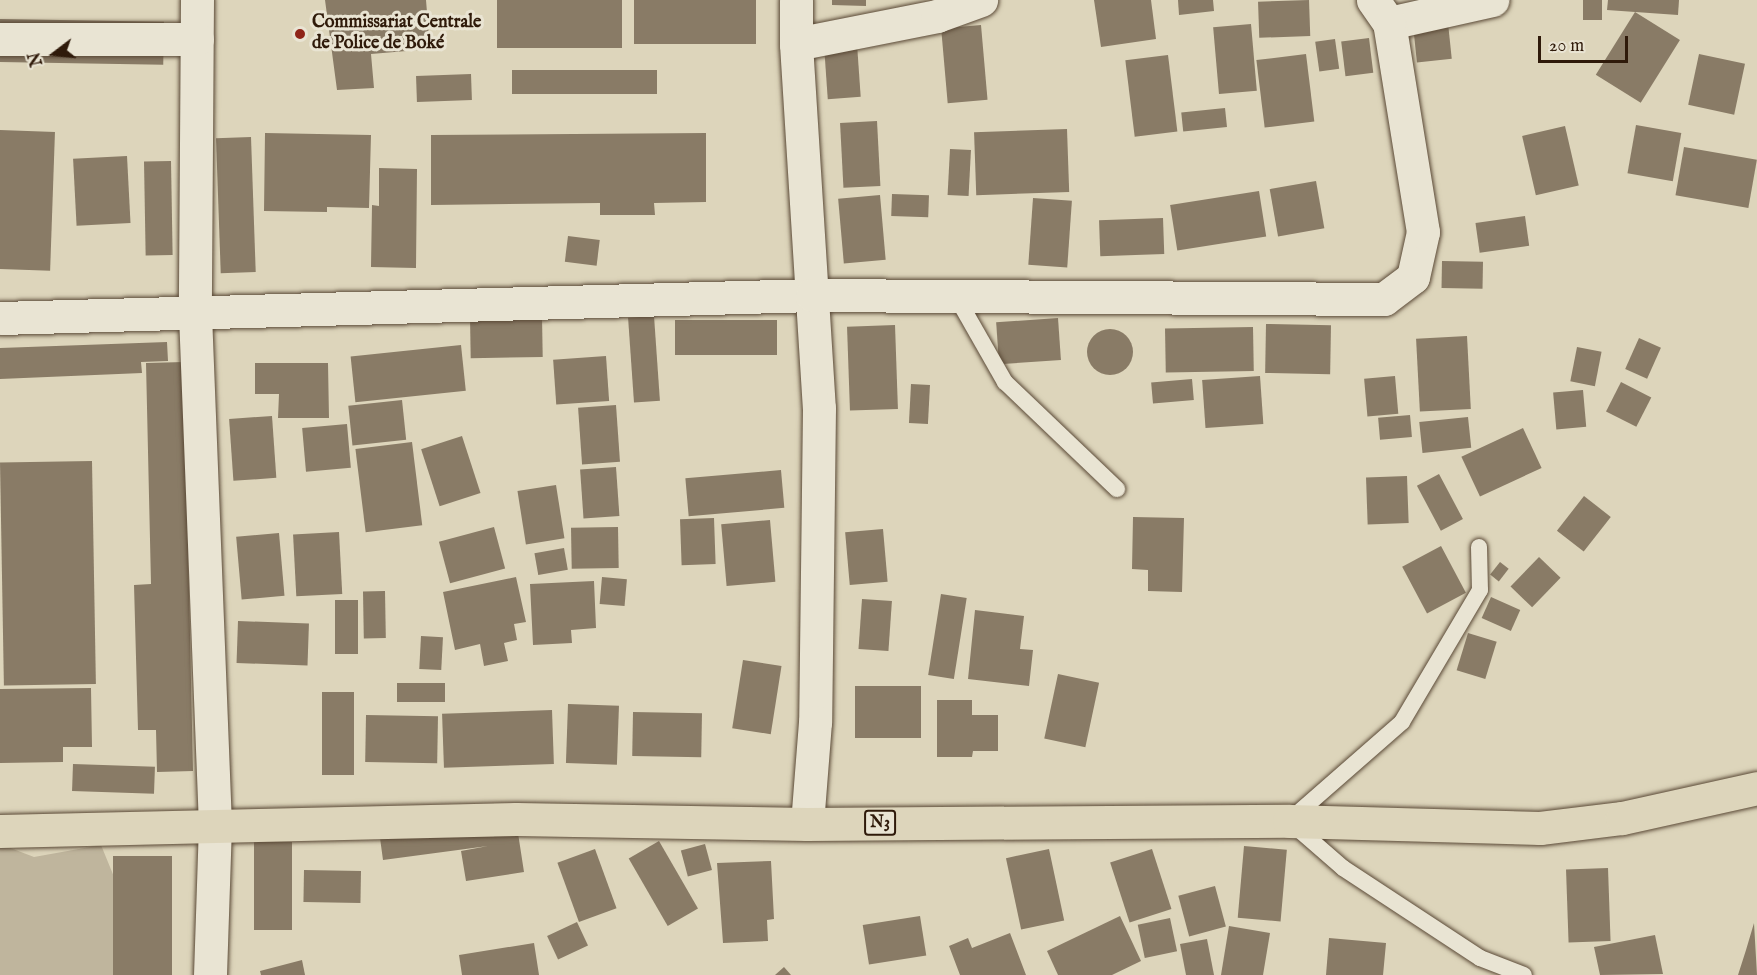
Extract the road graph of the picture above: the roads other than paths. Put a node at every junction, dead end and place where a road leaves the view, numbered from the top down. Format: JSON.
{"nodes":[{"id":1,"x":197,"y":0,"type":"edge"},
{"id":2,"x":796,"y":0,"type":"edge"},
{"id":3,"x":981,"y":0,"type":"edge"},
{"id":4,"x":1492,"y":0,"type":"edge"},
{"id":5,"x":1381,"y":12,"type":"edge"},
{"id":6,"x":0,"y":39,"type":"edge"},
{"id":7,"x":197,"y":39,"type":"junction"},
{"id":8,"x":796,"y":44,"type":"junction"},
{"id":9,"x":812,"y":295,"type":"junction"},
{"id":10,"x":957,"y":297,"type":"junction"},
{"id":11,"x":195,"y":314,"type":"junction"},
{"id":12,"x":0,"y":318,"type":"edge"},
{"id":13,"x":1117,"y":489,"type":"dead end"},
{"id":14,"x":1479,"y":547,"type":"dead end"},
{"id":15,"x":1757,"y":788,"type":"edge"},
{"id":16,"x":1289,"y":821,"type":"junction"},
{"id":17,"x":807,"y":824,"type":"junction"},
{"id":18,"x":215,"y":825,"type":"junction"},
{"id":19,"x":0,"y":831,"type":"edge"},
{"id":20,"x":210,"y":975,"type":"edge"},
{"id":21,"x":1524,"y":975,"type":"edge"}],
"edges":[{"from":1,"to":7,"type":"street"},
{"from":2,"to":8,"type":"street"},
{"from":3,"to":8,"type":"street"},
{"from":4,"to":5,"type":"street"},
{"from":5,"to":10,"type":"street"},
{"from":6,"to":7,"type":"street"},
{"from":7,"to":11,"type":"street"},
{"from":8,"to":9,"type":"street"},
{"from":9,"to":10,"type":"street"},
{"from":9,"to":11,"type":"street"},
{"from":9,"to":17,"type":"street"},
{"from":10,"to":13,"type":"lane"},
{"from":11,"to":12,"type":"street"},
{"from":11,"to":18,"type":"street"},
{"from":14,"to":16,"type":"lane"},
{"from":15,"to":16,"type":"highway","number":"N3"},
{"from":16,"to":17,"type":"highway","number":"N3"},
{"from":16,"to":21,"type":"lane"},
{"from":17,"to":18,"type":"highway","number":"N3"},
{"from":18,"to":19,"type":"highway","number":"N3"},
{"from":18,"to":20,"type":"street"}]}
